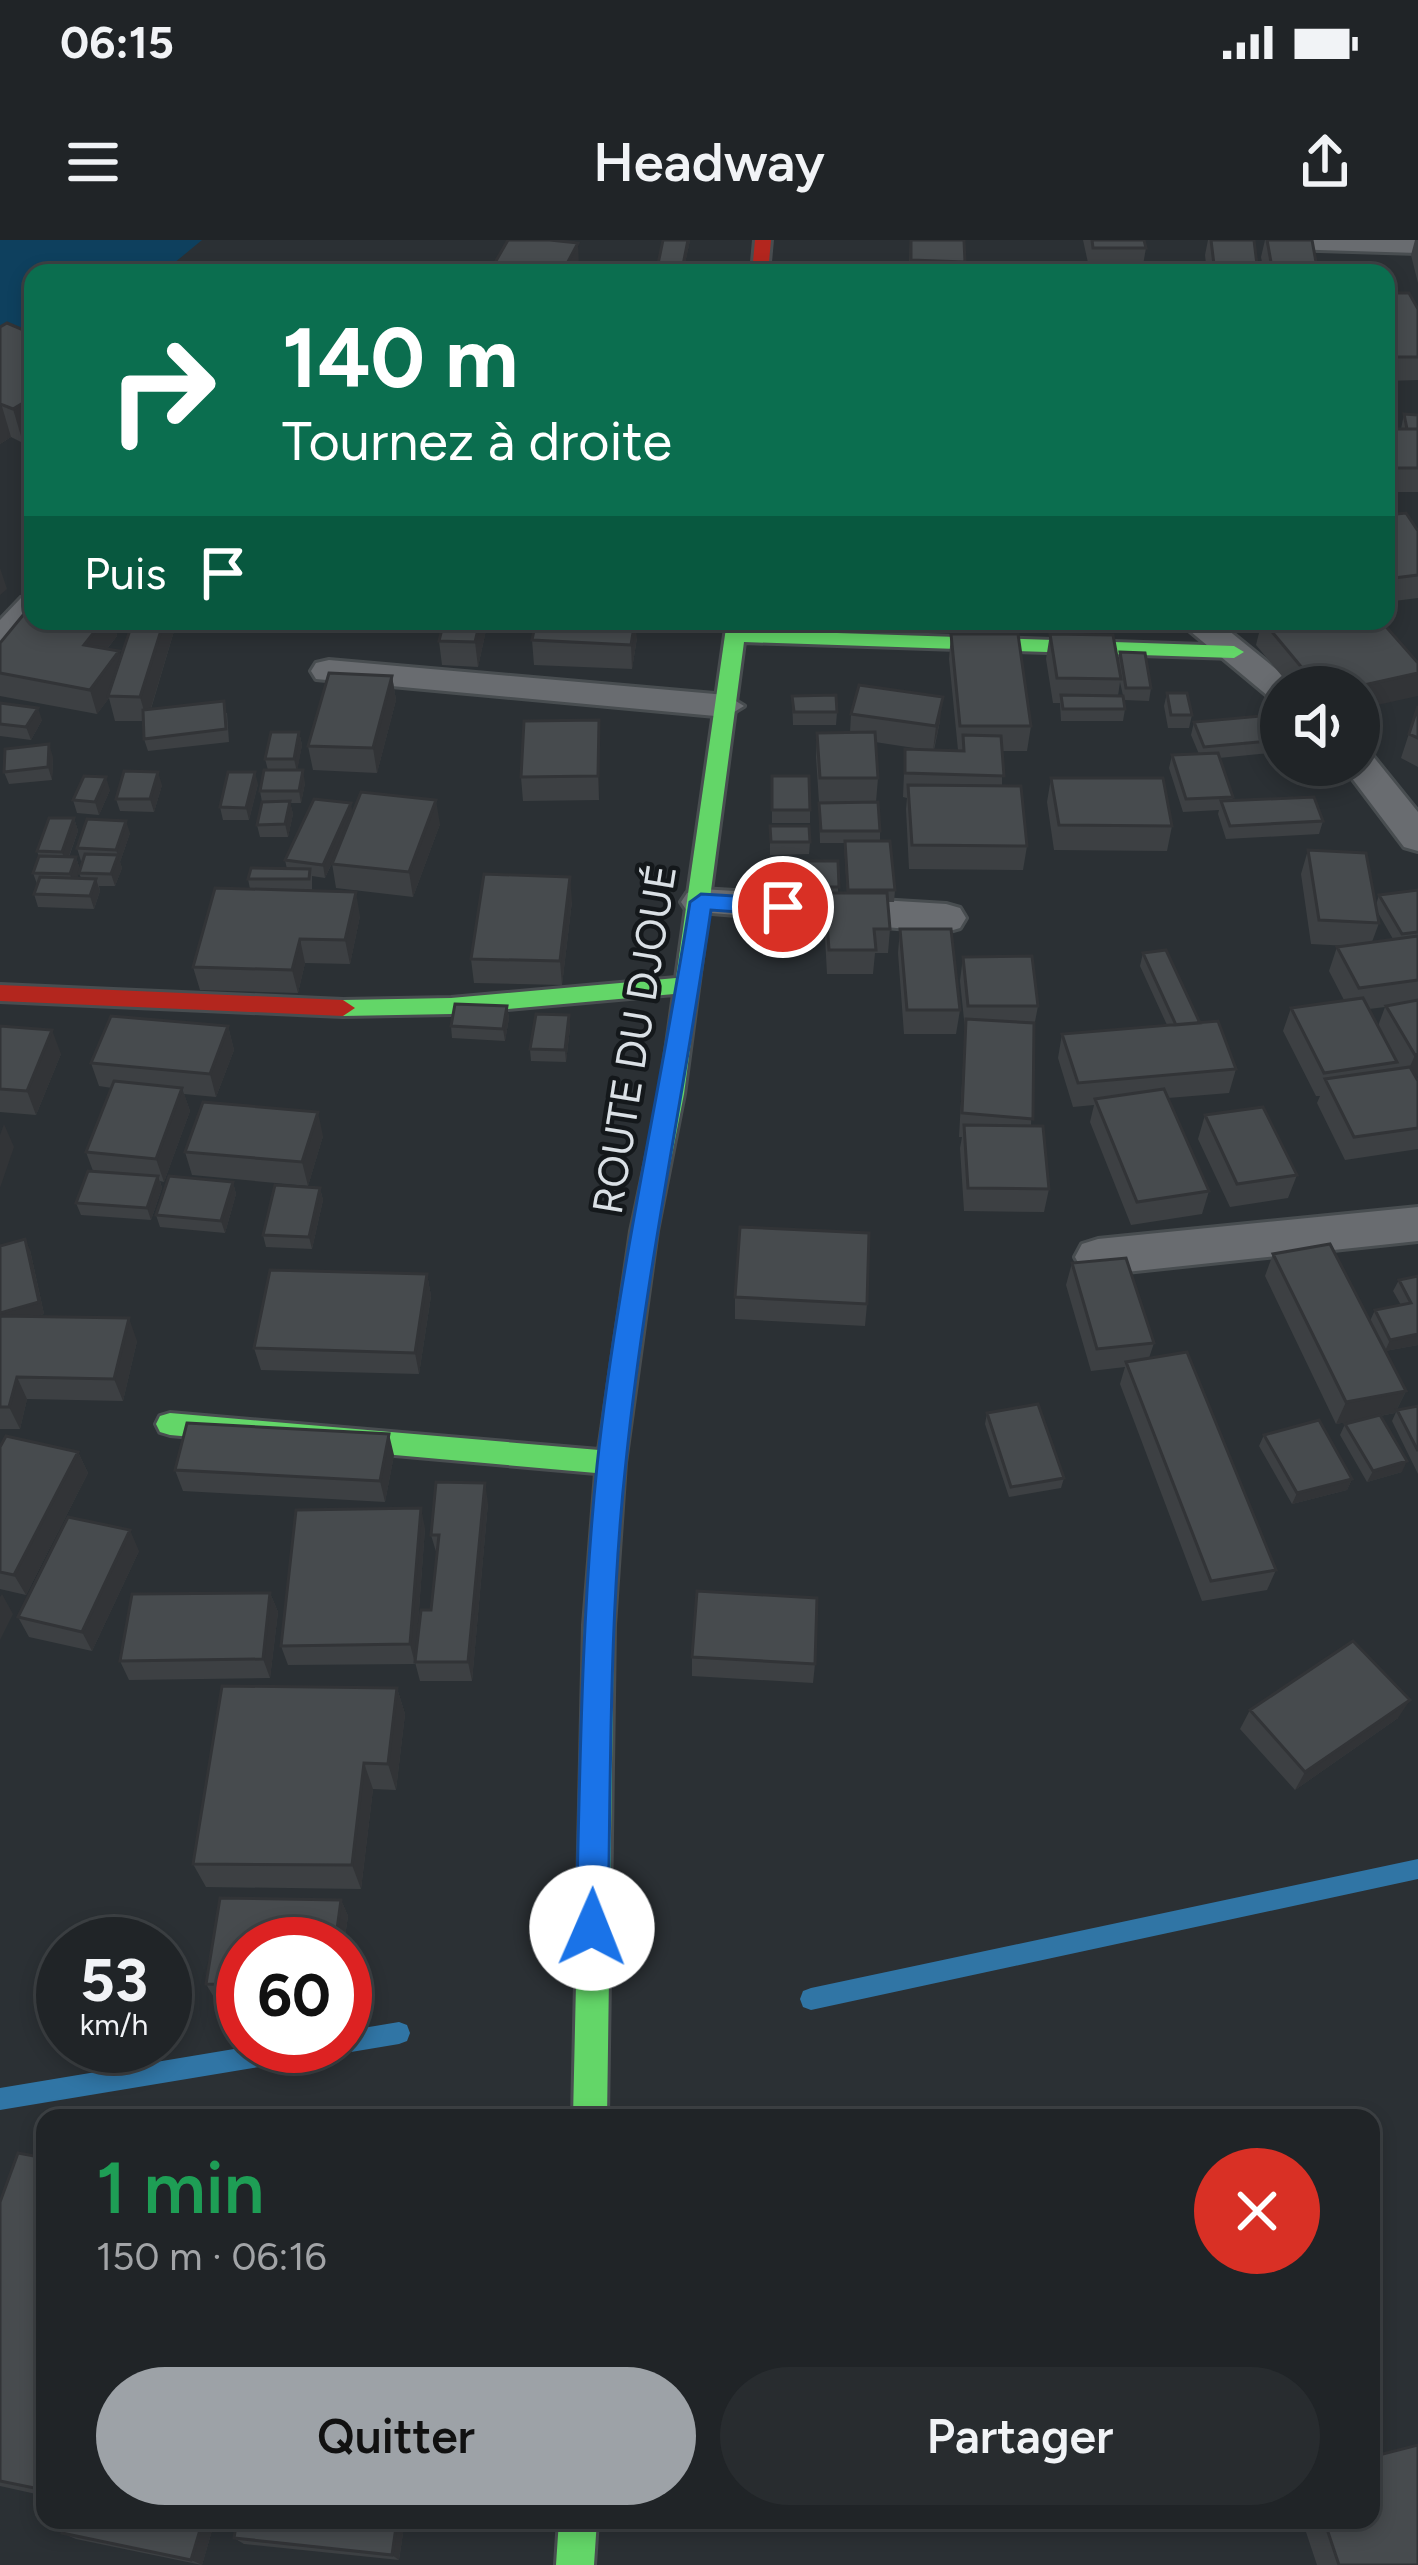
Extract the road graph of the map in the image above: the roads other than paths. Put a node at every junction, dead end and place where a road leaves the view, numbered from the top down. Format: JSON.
{"nodes":[{"id":1,"x":1286,"y":240,"type":"edge"},
{"id":2,"x":1418,"y":244,"type":"edge"},
{"id":3,"x":24,"y":614,"type":"edge"},
{"id":4,"x":737,"y":630,"type":"edge"},
{"id":5,"x":778,"y":630,"type":"edge"},
{"id":6,"x":1206,"y":630,"type":"edge"},
{"id":7,"x":0,"y":641,"type":"edge"},
{"id":8,"x":1234,"y":652,"type":"junction"},
{"id":9,"x":329,"y":671,"type":"edge"},
{"id":10,"x":1260,"y":672,"type":"edge"},
{"id":11,"x":726,"y":706,"type":"junction"},
{"id":12,"x":1380,"y":772,"type":"edge"},
{"id":13,"x":1378,"y":786,"type":"edge"},
{"id":14,"x":1418,"y":787,"type":"edge"},
{"id":15,"x":1418,"y":838,"type":"edge"},
{"id":16,"x":701,"y":902,"type":"junction"},
{"id":17,"x":946,"y":918,"type":"dead end"},
{"id":18,"x":685,"y":986,"type":"junction"},
{"id":19,"x":0,"y":993,"type":"edge"},
{"id":20,"x":1418,"y":1224,"type":"edge"},
{"id":21,"x":1097,"y":1257,"type":"edge"},
{"id":22,"x":170,"y":1424,"type":"dead end"},
{"id":23,"x":611,"y":1463,"type":"junction"},
{"id":24,"x":590,"y":2109,"type":"edge"},
{"id":25,"x":577,"y":2529,"type":"edge"},
{"id":26,"x":575,"y":2565,"type":"edge"}],
"edges":[{"from":1,"to":2,"type":"street"},
{"from":3,"to":7,"type":"street"},
{"from":4,"to":11,"type":"main road","name":"ROUTE DU DJOUÉ"},
{"from":5,"to":8,"type":"main road"},
{"from":6,"to":8,"type":"street"},
{"from":8,"to":10,"type":"street"},
{"from":9,"to":11,"type":"street"},
{"from":11,"to":16,"type":"main road","name":"ROUTE DU DJOUÉ"},
{"from":12,"to":14,"type":"street"},
{"from":13,"to":15,"type":"street"},
{"from":16,"to":17,"type":"street"},
{"from":16,"to":18,"type":"main road","name":"ROUTE DU DJOUÉ"},
{"from":18,"to":19,"type":"main road"},
{"from":18,"to":23,"type":"main road","name":"ROUTE DU DJOUÉ"},
{"from":20,"to":21,"type":"street"},
{"from":22,"to":23,"type":"main road"},
{"from":23,"to":24,"type":"main road","name":"ROUTE DU DJOUÉ"},
{"from":25,"to":26,"type":"main road"}]}
